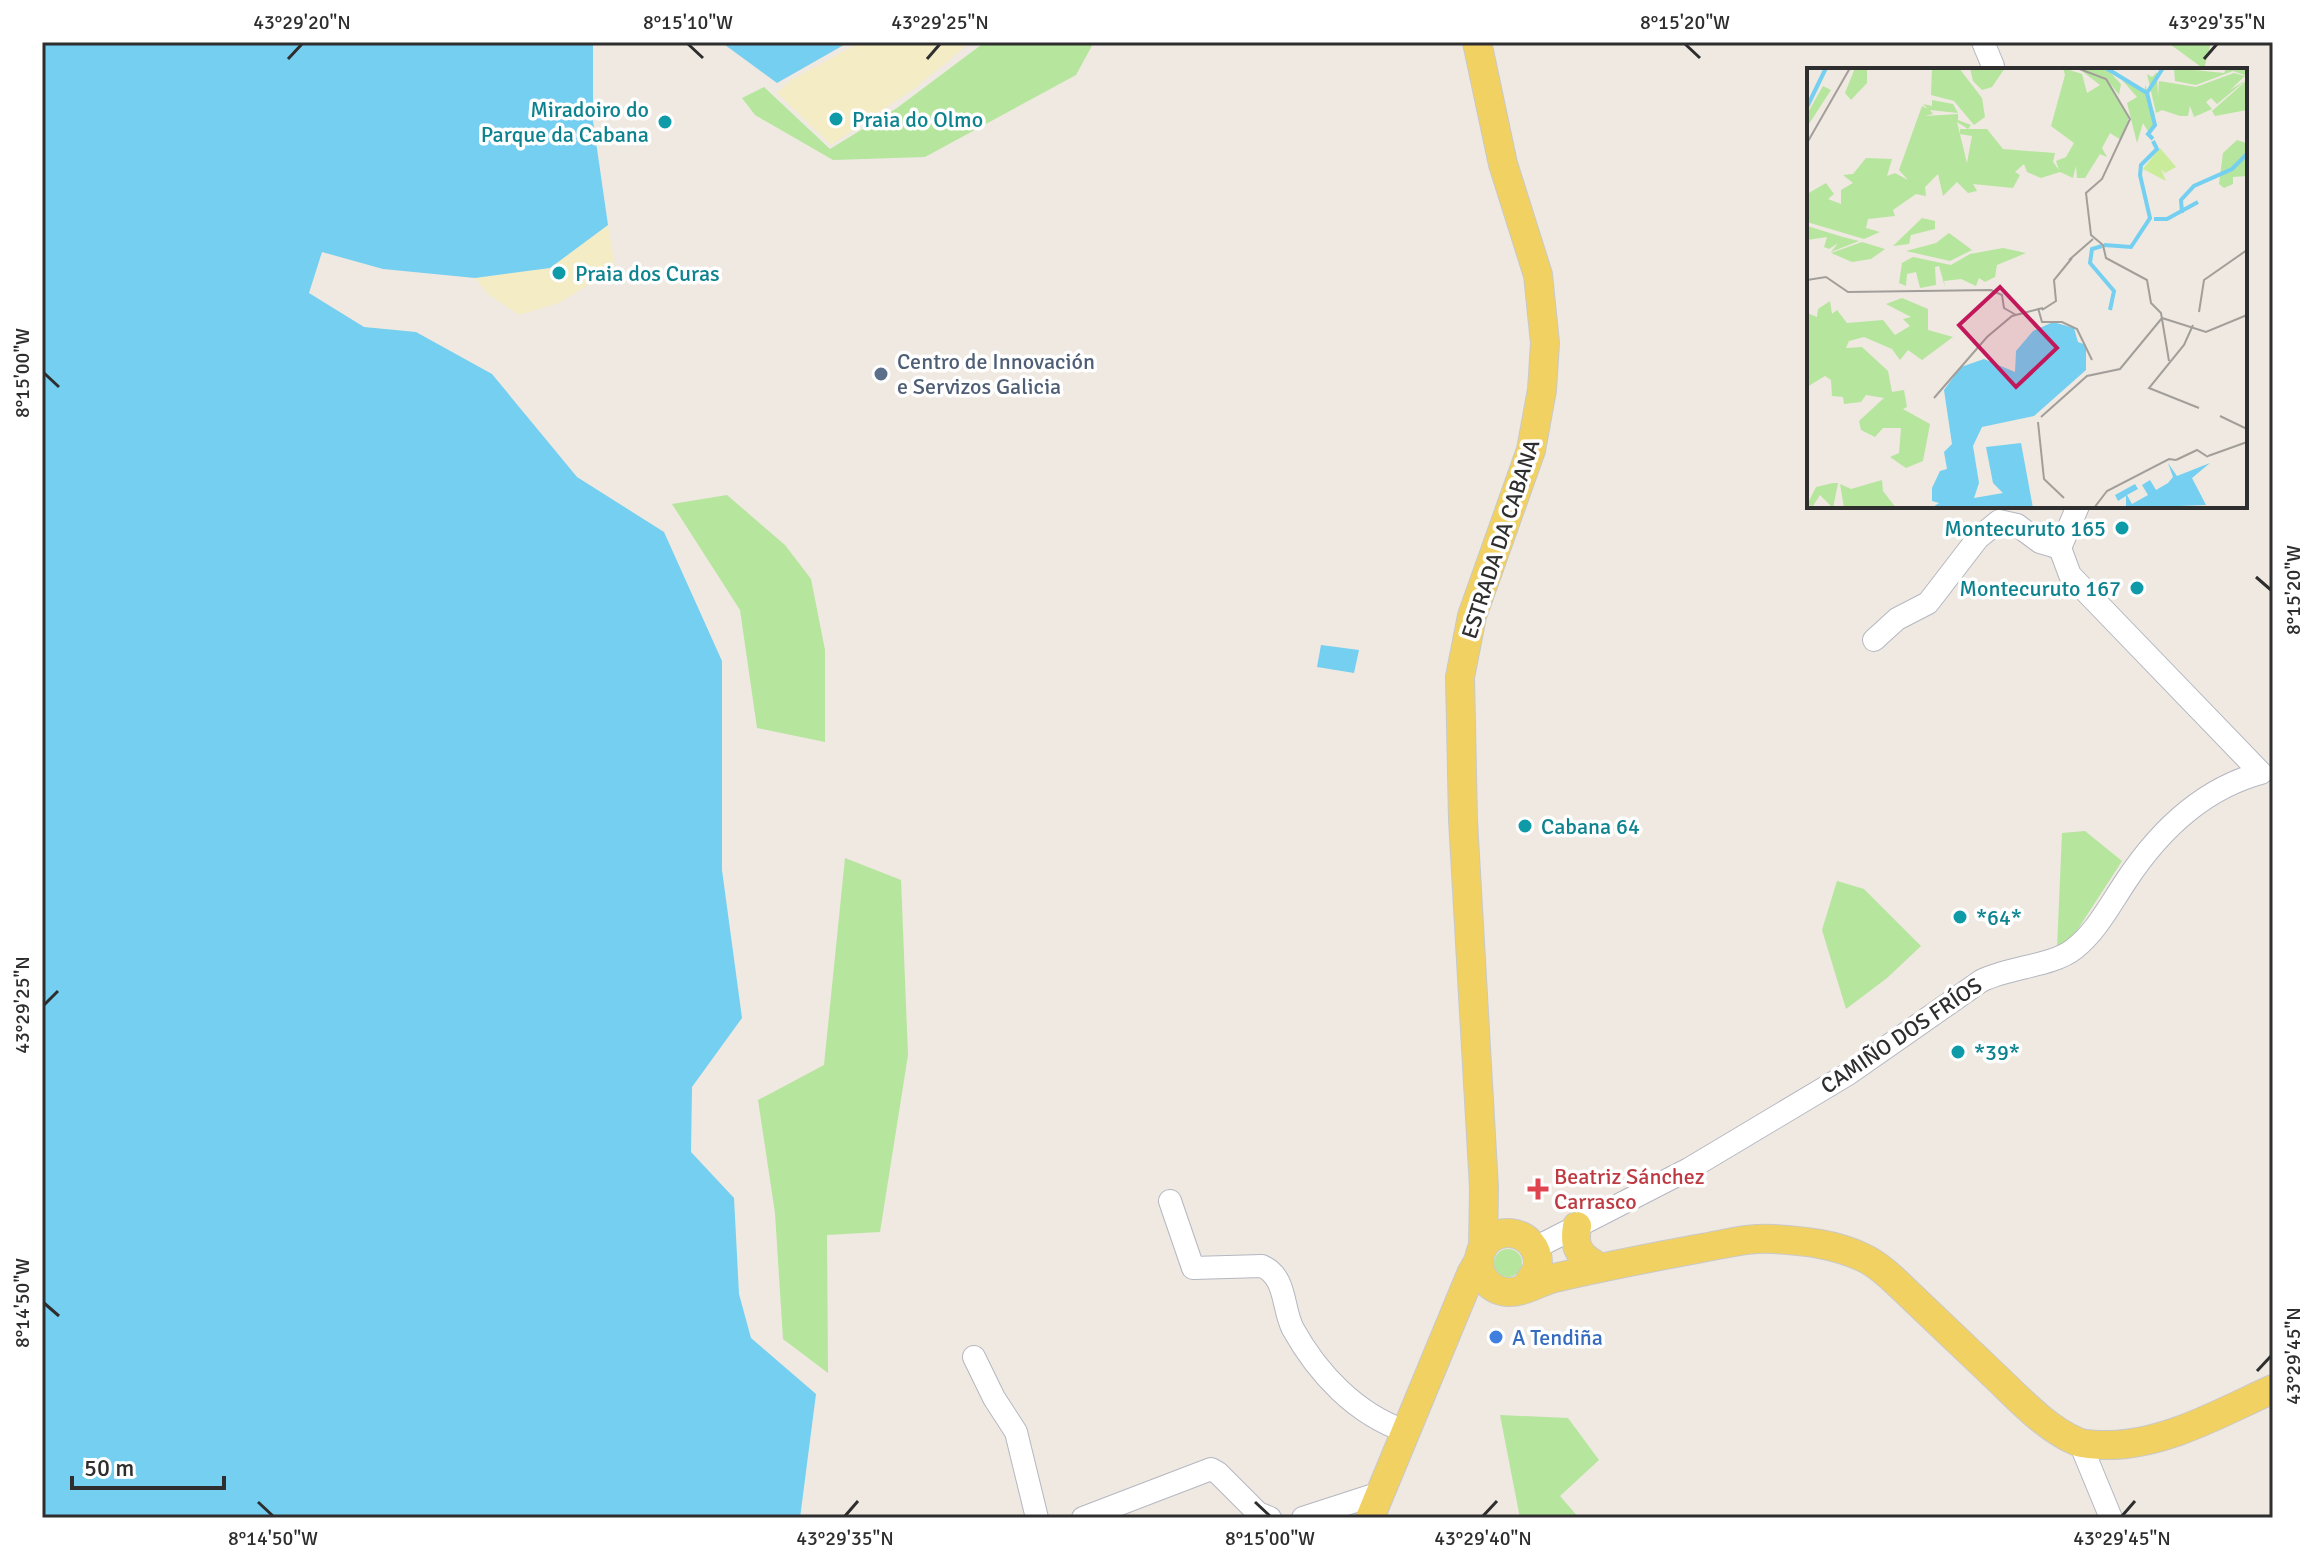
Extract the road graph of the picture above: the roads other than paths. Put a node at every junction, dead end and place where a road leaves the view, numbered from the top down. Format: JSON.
{"nodes":[{"id":1,"x":1477,"y":42,"type":"edge"},
{"id":2,"x":1983,"y":42,"type":"edge"},
{"id":3,"x":1993,"y":66,"type":"dead end"},
{"id":4,"x":2077,"y":508,"type":"edge"},
{"id":5,"x":2060,"y":548,"type":"junction"},
{"id":6,"x":1874,"y":640,"type":"dead end"},
{"id":7,"x":2267,"y":777,"type":"edge"},
{"id":8,"x":1484,"y":1188,"type":"junction"},
{"id":9,"x":1170,"y":1201,"type":"dead end"},
{"id":10,"x":1577,"y":1226,"type":"junction"},
{"id":11,"x":1530,"y":1245,"type":"junction"},
{"id":12,"x":1481,"y":1254,"type":"junction"},
{"id":13,"x":1604,"y":1264,"type":"junction"},
{"id":14,"x":1516,"y":1290,"type":"junction"},
{"id":15,"x":1444,"y":1340,"type":"junction"},
{"id":16,"x":974,"y":1357,"type":"dead end"},
{"id":17,"x":2273,"y":1389,"type":"edge"},
{"id":18,"x":1405,"y":1431,"type":"junction"},
{"id":19,"x":2080,"y":1443,"type":"junction"},
{"id":20,"x":1375,"y":1506,"type":"edge"},
{"id":21,"x":1037,"y":1518,"type":"edge"},
{"id":22,"x":1083,"y":1518,"type":"edge"},
{"id":23,"x":1270,"y":1518,"type":"edge"},
{"id":24,"x":1303,"y":1518,"type":"edge"},
{"id":25,"x":2111,"y":1518,"type":"edge"}],
"edges":[{"from":1,"to":8,"type":"main road","name":"ESTRADA DA CABANA"},
{"from":2,"to":3,"type":"street"},
{"from":4,"to":5,"type":"street"},
{"from":5,"to":6,"type":"street"},
{"from":5,"to":7,"type":"street","name":"CAMIÑO DOS FRÍOS"},
{"from":7,"to":10,"type":"street","name":"CAMIÑO DOS FRÍOS"},
{"from":8,"to":11,"type":"main road"},
{"from":8,"to":12,"type":"main road","name":"ESTRADA DA CABANA"},
{"from":9,"to":18,"type":"street"},
{"from":10,"to":11,"type":"street","name":"CAMIÑO DOS FRÍOS"},
{"from":10,"to":13,"type":"main road"},
{"from":11,"to":12,"type":"main road"},
{"from":11,"to":13,"type":"main road"},
{"from":11,"to":14,"type":"main road"},
{"from":12,"to":14,"type":"main road"},
{"from":12,"to":15,"type":"main road","name":"ESTRADA DA CABANA"},
{"from":13,"to":14,"type":"main road","name":"ESTRADA DA CABANA"},
{"from":13,"to":19,"type":"main road","name":"ESTRADA DA CABANA"},
{"from":14,"to":15,"type":"main road","name":"ESTRADA DA CABANA"},
{"from":15,"to":18,"type":"main road","name":"ESTRADA DA CABANA"},
{"from":16,"to":21,"type":"street"},
{"from":17,"to":19,"type":"main road"},
{"from":18,"to":20,"type":"main road","name":"ESTRADA DA CABANA"},
{"from":19,"to":25,"type":"street"},
{"from":20,"to":24,"type":"street"},
{"from":22,"to":23,"type":"street"}]}
